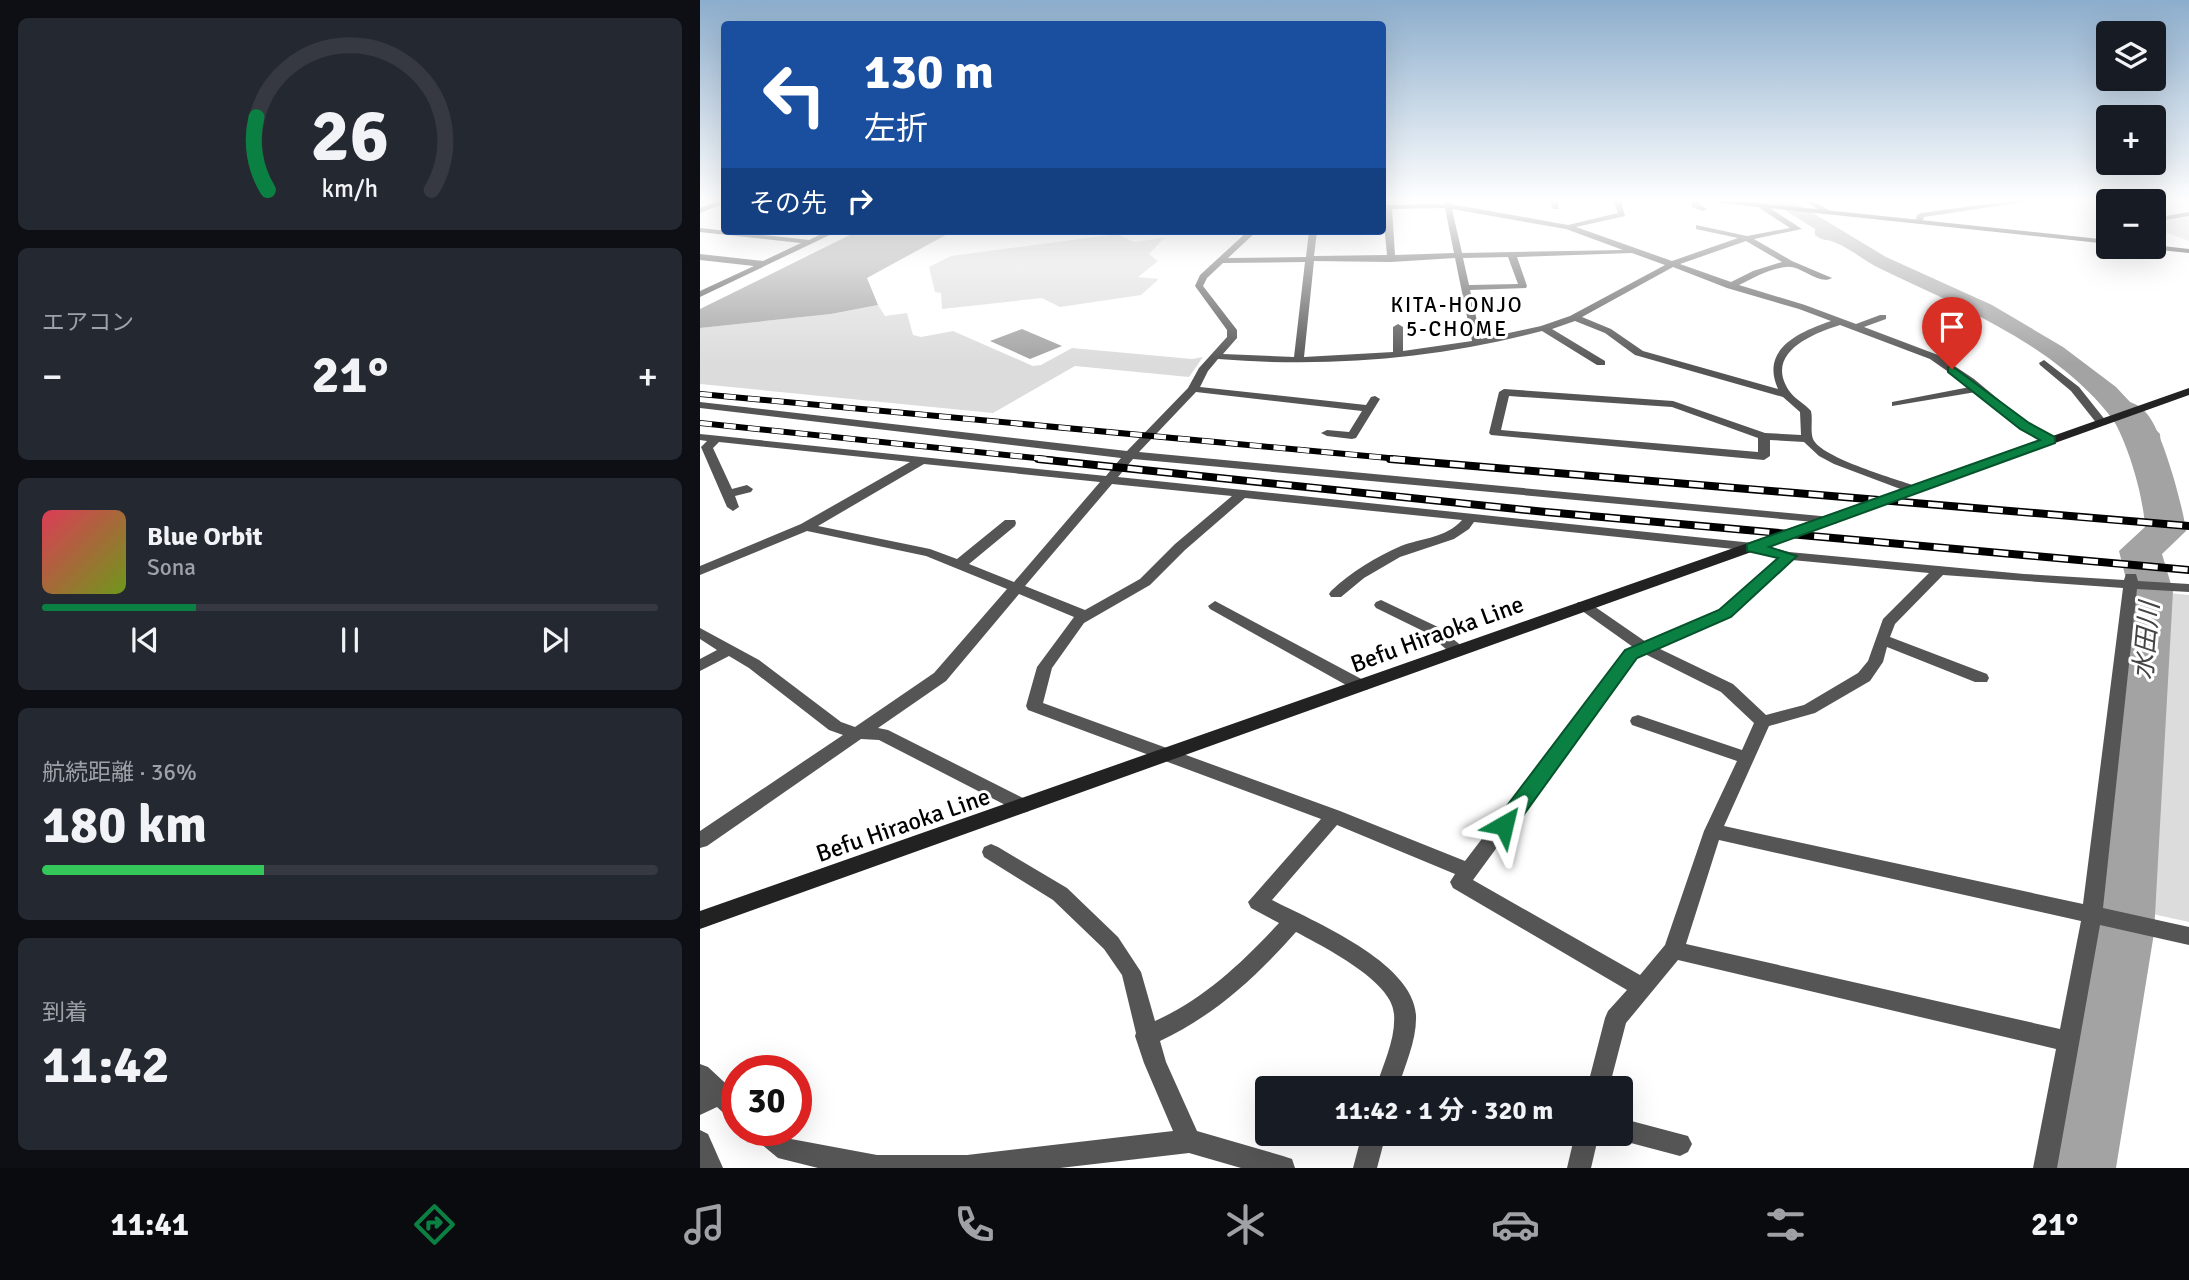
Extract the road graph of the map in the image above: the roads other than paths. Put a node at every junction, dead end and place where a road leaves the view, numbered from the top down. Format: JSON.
{"nodes":[{"id":1,"x":784,"y":256,"type":"edge"},
{"id":2,"x":1226,"y":256,"type":"edge"},
{"id":3,"x":1311,"y":256,"type":"edge"},
{"id":4,"x":1391,"y":256,"type":"edge"},
{"id":5,"x":1512,"y":256,"type":"junction"},
{"id":6,"x":1527,"y":256,"type":"edge"},
{"id":7,"x":1647,"y":256,"type":"edge"},
{"id":8,"x":1690,"y":256,"type":"edge"},
{"id":9,"x":1695,"y":256,"type":"edge"},
{"id":10,"x":1776,"y":256,"type":"edge"},
{"id":11,"x":700,"y":257,"type":"edge"},
{"id":12,"x":1458,"y":257,"type":"junction"},
{"id":13,"x":1688,"y":258,"type":"junction"},
{"id":14,"x":1391,"y":259,"type":"junction"},
{"id":15,"x":1220,"y":261,"type":"junction"},
{"id":16,"x":1310,"y":261,"type":"junction"},
{"id":17,"x":1789,"y":263,"type":"junction"},
{"id":18,"x":1671,"y":264,"type":"junction"},
{"id":19,"x":764,"y":265,"type":"junction"},
{"id":20,"x":1828,"y":278,"type":"dead end"},
{"id":21,"x":700,"y":286,"type":"edge"},
{"id":22,"x":1730,"y":286,"type":"junction"},
{"id":23,"x":714,"y":288,"type":"junction"},
{"id":24,"x":1464,"y":288,"type":"junction"},
{"id":25,"x":700,"y":294,"type":"edge"},
{"id":26,"x":1574,"y":317,"type":"junction"},
{"id":27,"x":1883,"y":317,"type":"dead end"},
{"id":28,"x":1838,"y":322,"type":"junction"},
{"id":29,"x":1398,"y":327,"type":"dead end"},
{"id":30,"x":1545,"y":328,"type":"junction"},
{"id":31,"x":1854,"y":328,"type":"junction"},
{"id":32,"x":1477,"y":343,"type":"junction"},
{"id":33,"x":1398,"y":355,"type":"junction"},
{"id":34,"x":1216,"y":356,"type":"junction"},
{"id":35,"x":1299,"y":360,"type":"junction"},
{"id":36,"x":1601,"y":363,"type":"dead end"},
{"id":37,"x":2044,"y":363,"type":"dead end"},
{"id":38,"x":1979,"y":388,"type":"junction"},
{"id":39,"x":1193,"y":389,"type":"junction"},
{"id":40,"x":2189,"y":391,"type":"edge"},
{"id":41,"x":1788,"y":396,"type":"junction"},
{"id":42,"x":1896,"y":404,"type":"dead end"},
{"id":43,"x":700,"y":405,"type":"edge"},
{"id":44,"x":2108,"y":420,"type":"junction"},
{"id":45,"x":1327,"y":433,"type":"dead end"},
{"id":46,"x":1764,"y":436,"type":"junction"},
{"id":47,"x":700,"y":437,"type":"edge"},
{"id":48,"x":716,"y":439,"type":"junction"},
{"id":49,"x":1807,"y":439,"type":"junction"},
{"id":50,"x":2051,"y":440,"type":"junction"},
{"id":51,"x":1130,"y":455,"type":"junction"},
{"id":52,"x":921,"y":461,"type":"junction"},
{"id":53,"x":1108,"y":482,"type":"junction"},
{"id":54,"x":747,"y":489,"type":"dead end"},
{"id":55,"x":1915,"y":490,"type":"junction"},
{"id":56,"x":1240,"y":496,"type":"junction"},
{"id":57,"x":1471,"y":518,"type":"junction"},
{"id":58,"x":1831,"y":521,"type":"junction"},
{"id":59,"x":1010,"y":523,"type":"dead end"},
{"id":60,"x":806,"y":527,"type":"junction"},
{"id":61,"x":1753,"y":547,"type":"junction"},
{"id":62,"x":1789,"y":556,"type":"junction"},
{"id":63,"x":960,"y":564,"type":"junction"},
{"id":64,"x":1941,"y":569,"type":"junction"},
{"id":65,"x":700,"y":571,"type":"edge"},
{"id":66,"x":1337,"y":573,"type":"dead end"},
{"id":67,"x":1353,"y":581,"type":"junction"},
{"id":68,"x":2132,"y":581,"type":"junction"},
{"id":69,"x":1018,"y":586,"type":"junction"},
{"id":70,"x":2189,"y":588,"type":"edge"},
{"id":71,"x":1336,"y":594,"type":"dead end"},
{"id":72,"x":1381,"y":605,"type":"dead end"},
{"id":73,"x":1583,"y":605,"type":"junction"},
{"id":74,"x":1216,"y":606,"type":"dead end"},
{"id":75,"x":1086,"y":616,"type":"junction"},
{"id":76,"x":700,"y":633,"type":"edge"},
{"id":77,"x":1883,"y":639,"type":"junction"},
{"id":78,"x":730,"y":649,"type":"junction"},
{"id":79,"x":1646,"y":649,"type":"junction"},
{"id":80,"x":1458,"y":651,"type":"junction"},
{"id":81,"x":700,"y":666,"type":"edge"},
{"id":82,"x":1980,"y":678,"type":"dead end"},
{"id":83,"x":1361,"y":686,"type":"junction"},
{"id":84,"x":1638,"y":722,"type":"dead end"},
{"id":85,"x":1763,"y":722,"type":"junction"},
{"id":86,"x":855,"y":733,"type":"junction"},
{"id":87,"x":1168,"y":755,"type":"junction"},
{"id":88,"x":1745,"y":757,"type":"junction"},
{"id":89,"x":1023,"y":806,"type":"junction"},
{"id":90,"x":1334,"y":816,"type":"junction"},
{"id":91,"x":1713,"y":831,"type":"junction"},
{"id":92,"x":700,"y":841,"type":"edge"},
{"id":93,"x":991,"y":852,"type":"dead end"},
{"id":94,"x":1467,"y":870,"type":"junction"},
{"id":95,"x":2092,"y":915,"type":"junction"},
{"id":96,"x":700,"y":920,"type":"edge"},
{"id":97,"x":1293,"y":921,"type":"junction"},
{"id":98,"x":2189,"y":936,"type":"edge"},
{"id":99,"x":1674,"y":950,"type":"junction"},
{"id":100,"x":1643,"y":988,"type":"junction"},
{"id":101,"x":1146,"y":1036,"type":"junction"},
{"id":102,"x":2067,"y":1041,"type":"junction"},
{"id":103,"x":700,"y":1074,"type":"edge"},
{"id":104,"x":1390,"y":1076,"type":"edge"},
{"id":105,"x":1601,"y":1076,"type":"edge"},
{"id":106,"x":708,"y":1099,"type":"edge"},
{"id":107,"x":1633,"y":1133,"type":"edge"},
{"id":108,"x":1189,"y":1141,"type":"junction"},
{"id":109,"x":700,"y":1142,"type":"edge"},
{"id":110,"x":1680,"y":1144,"type":"dead end"},
{"id":111,"x":781,"y":1146,"type":"edge"},
{"id":112,"x":1370,"y":1146,"type":"edge"},
{"id":113,"x":1584,"y":1146,"type":"edge"},
{"id":114,"x":841,"y":1164,"type":"edge"},
{"id":115,"x":711,"y":1168,"type":"edge"},
{"id":116,"x":1283,"y":1168,"type":"edge"},
{"id":117,"x":1364,"y":1168,"type":"edge"},
{"id":118,"x":1579,"y":1168,"type":"edge"},
{"id":119,"x":2045,"y":1168,"type":"edge"}],
"edges":[{"from":1,"to":19,"type":"street"},
{"from":2,"to":15,"type":"street"},
{"from":3,"to":16,"type":"street"},
{"from":4,"to":14,"type":"street"},
{"from":5,"to":6,"type":"street"},
{"from":5,"to":12,"type":"street"},
{"from":5,"to":24,"type":"street"},
{"from":7,"to":18,"type":"street"},
{"from":8,"to":13,"type":"street"},
{"from":9,"to":13,"type":"street"},
{"from":10,"to":17,"type":"street"},
{"from":11,"to":19,"type":"street"},
{"from":12,"to":14,"type":"street"},
{"from":12,"to":24,"type":"street"},
{"from":13,"to":18,"type":"street"},
{"from":14,"to":16,"type":"street"},
{"from":15,"to":16,"type":"street"},
{"from":15,"to":34,"type":"street"},
{"from":16,"to":35,"type":"street"},
{"from":17,"to":20,"type":"street"},
{"from":17,"to":22,"type":"street"},
{"from":18,"to":22,"type":"street"},
{"from":18,"to":26,"type":"street"},
{"from":19,"to":23,"type":"street"},
{"from":21,"to":23,"type":"street"},
{"from":22,"to":28,"type":"street"},
{"from":23,"to":25,"type":"street"},
{"from":24,"to":32,"type":"street"},
{"from":26,"to":30,"type":"street"},
{"from":26,"to":41,"type":"street"},
{"from":27,"to":31,"type":"street"},
{"from":28,"to":31,"type":"street"},
{"from":28,"to":41,"type":"street"},
{"from":29,"to":33,"type":"street"},
{"from":30,"to":32,"type":"street"},
{"from":30,"to":36,"type":"street"},
{"from":31,"to":38,"type":"street"},
{"from":32,"to":33,"type":"street"},
{"from":33,"to":35,"type":"street"},
{"from":34,"to":35,"type":"street"},
{"from":34,"to":39,"type":"street"},
{"from":37,"to":44,"type":"street"},
{"from":38,"to":42,"type":"street"},
{"from":38,"to":50,"type":"street"},
{"from":39,"to":45,"type":"street"},
{"from":39,"to":51,"type":"street"},
{"from":40,"to":44,"type":"main road","name":"Befu Hiraoka Line"},
{"from":41,"to":49,"type":"street"},
{"from":43,"to":51,"type":"street"},
{"from":44,"to":50,"type":"main road","name":"Befu Hiraoka Line"},
{"from":46,"to":46,"type":"street"},
{"from":46,"to":49,"type":"street"},
{"from":47,"to":48,"type":"street"},
{"from":48,"to":52,"type":"street"},
{"from":48,"to":54,"type":"street"},
{"from":49,"to":55,"type":"street"},
{"from":50,"to":55,"type":"main road","name":"Befu Hiraoka Line"},
{"from":51,"to":53,"type":"street"},
{"from":51,"to":58,"type":"street"},
{"from":52,"to":53,"type":"street"},
{"from":52,"to":60,"type":"street"},
{"from":53,"to":56,"type":"street"},
{"from":53,"to":69,"type":"street"},
{"from":55,"to":58,"type":"main road","name":"Befu Hiraoka Line"},
{"from":56,"to":57,"type":"street"},
{"from":56,"to":75,"type":"street"},
{"from":57,"to":61,"type":"street"},
{"from":57,"to":67,"type":"street"},
{"from":58,"to":61,"type":"main road","name":"Befu Hiraoka Line"},
{"from":59,"to":63,"type":"street"},
{"from":60,"to":63,"type":"street"},
{"from":60,"to":65,"type":"street"},
{"from":61,"to":62,"type":"street"},
{"from":61,"to":73,"type":"main road","name":"Befu Hiraoka Line"},
{"from":62,"to":64,"type":"street"},
{"from":62,"to":79,"type":"street"},
{"from":63,"to":69,"type":"street"},
{"from":64,"to":68,"type":"street"},
{"from":64,"to":77,"type":"street"},
{"from":66,"to":67,"type":"street"},
{"from":67,"to":71,"type":"street"},
{"from":68,"to":70,"type":"street"},
{"from":68,"to":95,"type":"street"},
{"from":69,"to":75,"type":"street"},
{"from":69,"to":86,"type":"street"},
{"from":72,"to":80,"type":"street"},
{"from":73,"to":79,"type":"street"},
{"from":73,"to":80,"type":"main road","name":"Befu Hiraoka Line"},
{"from":74,"to":83,"type":"street"},
{"from":75,"to":87,"type":"street"},
{"from":76,"to":78,"type":"street"},
{"from":77,"to":82,"type":"street"},
{"from":77,"to":85,"type":"street"},
{"from":78,"to":81,"type":"street"},
{"from":78,"to":86,"type":"street"},
{"from":79,"to":85,"type":"street"},
{"from":79,"to":94,"type":"street"},
{"from":80,"to":83,"type":"main road","name":"Befu Hiraoka Line"},
{"from":83,"to":87,"type":"main road","name":"Befu Hiraoka Line"},
{"from":84,"to":88,"type":"street"},
{"from":85,"to":88,"type":"street"},
{"from":86,"to":89,"type":"street"},
{"from":86,"to":92,"type":"street"},
{"from":87,"to":89,"type":"main road","name":"Befu Hiraoka Line"},
{"from":87,"to":90,"type":"street"},
{"from":88,"to":91,"type":"street"},
{"from":89,"to":96,"type":"main road","name":"Befu Hiraoka Line"},
{"from":90,"to":94,"type":"street"},
{"from":90,"to":97,"type":"street"},
{"from":91,"to":95,"type":"street"},
{"from":91,"to":99,"type":"street"},
{"from":93,"to":101,"type":"street"},
{"from":94,"to":100,"type":"street"},
{"from":95,"to":98,"type":"street"},
{"from":95,"to":102,"type":"street"},
{"from":97,"to":101,"type":"street"},
{"from":97,"to":104,"type":"street"},
{"from":99,"to":100,"type":"street"},
{"from":99,"to":102,"type":"street"},
{"from":100,"to":105,"type":"street"},
{"from":101,"to":108,"type":"street"},
{"from":102,"to":119,"type":"street"},
{"from":103,"to":106,"type":"street"},
{"from":107,"to":110,"type":"street"},
{"from":108,"to":114,"type":"street"},
{"from":108,"to":116,"type":"street"},
{"from":109,"to":115,"type":"street"},
{"from":111,"to":114,"type":"street"},
{"from":112,"to":117,"type":"street"},
{"from":113,"to":118,"type":"street"}]}
